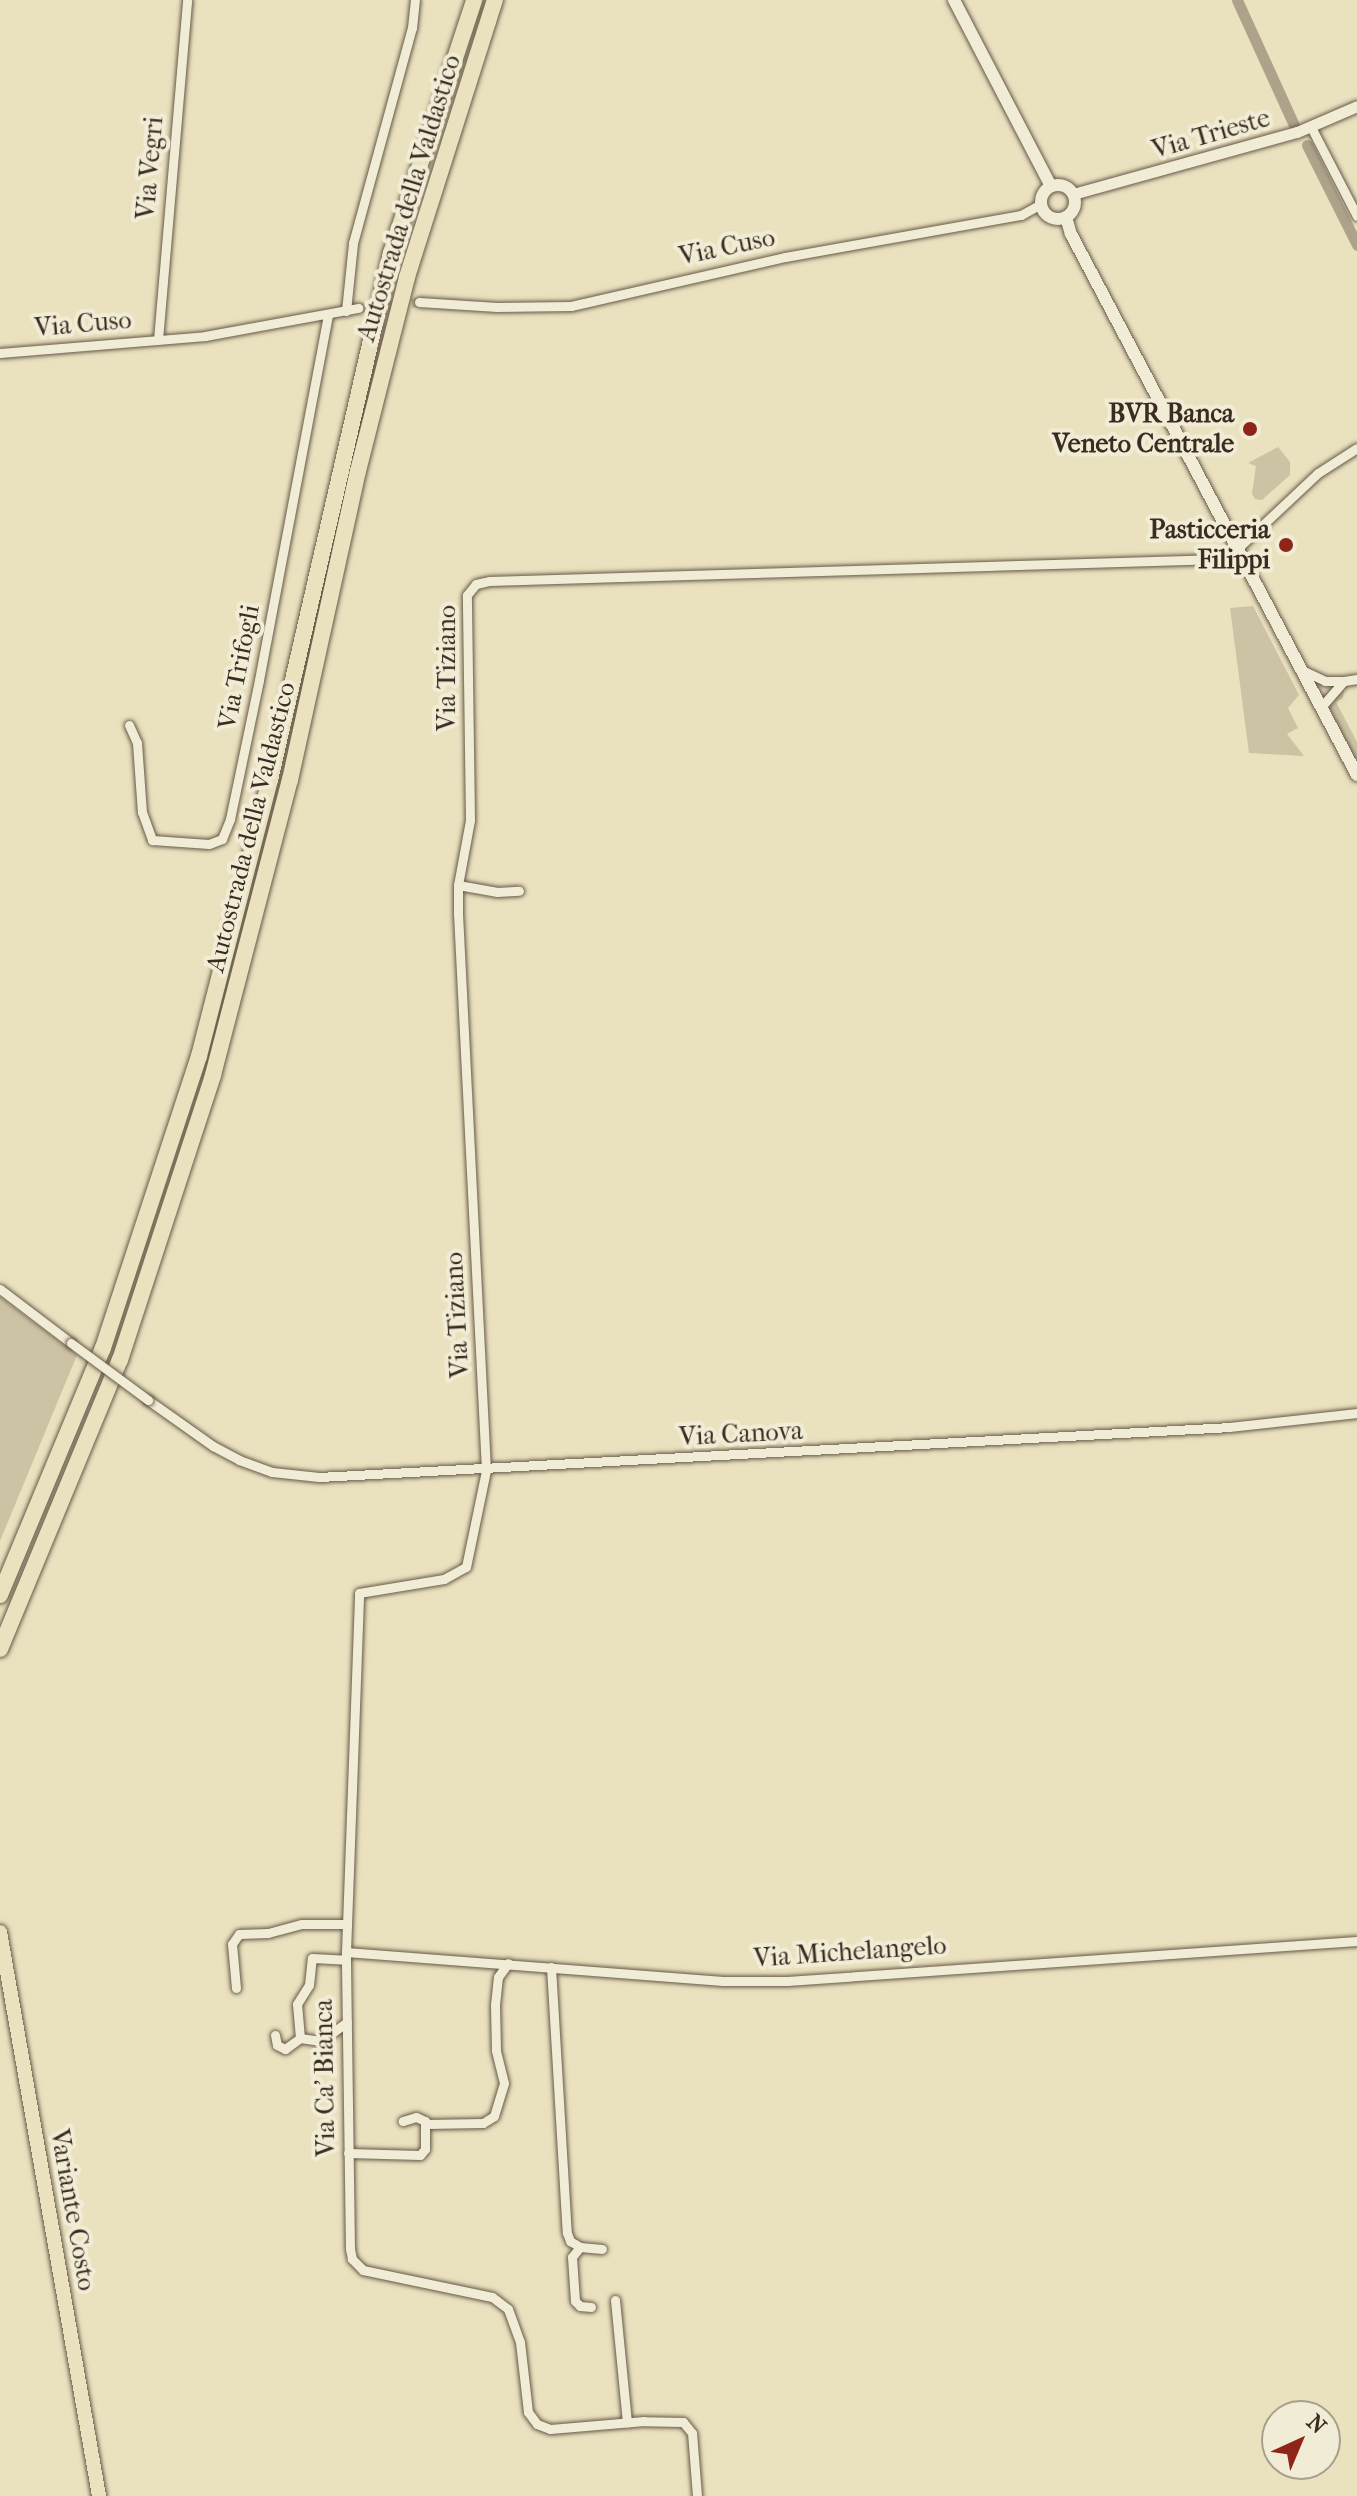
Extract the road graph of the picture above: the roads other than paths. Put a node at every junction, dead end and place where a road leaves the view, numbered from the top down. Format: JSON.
{"nodes":[{"id":1,"x":187,"y":0,"type":"edge"},
{"id":2,"x":415,"y":0,"type":"edge"},
{"id":3,"x":474,"y":0,"type":"edge"},
{"id":4,"x":495,"y":0,"type":"edge"},
{"id":5,"x":954,"y":0,"type":"edge"},
{"id":6,"x":1357,"y":106,"type":"edge"},
{"id":7,"x":1311,"y":127,"type":"junction"},
{"id":8,"x":1051,"y":186,"type":"junction"},
{"id":9,"x":1073,"y":194,"type":"junction"},
{"id":10,"x":1041,"y":204,"type":"junction"},
{"id":11,"x":1357,"y":216,"type":"edge"},
{"id":12,"x":1066,"y":217,"type":"junction"},
{"id":13,"x":419,"y":302,"type":"tunnel mouth"},
{"id":14,"x":358,"y":308,"type":"tunnel mouth"},
{"id":15,"x":346,"y":311,"type":"junction"},
{"id":16,"x":328,"y":314,"type":"junction"},
{"id":17,"x":158,"y":340,"type":"junction"},
{"id":18,"x":0,"y":353,"type":"edge"},
{"id":19,"x":1357,"y":448,"type":"edge"},
{"id":20,"x":1237,"y":549,"type":"junction"},
{"id":21,"x":1304,"y":671,"type":"junction"},
{"id":22,"x":1357,"y":679,"type":"edge"},
{"id":23,"x":1344,"y":681,"type":"junction"},
{"id":24,"x":1322,"y":706,"type":"junction"},
{"id":25,"x":129,"y":725,"type":"dead end"},
{"id":26,"x":1357,"y":775,"type":"edge"},
{"id":27,"x":458,"y":885,"type":"junction"},
{"id":28,"x":519,"y":891,"type":"dead end"},
{"id":29,"x":0,"y":1289,"type":"edge"},
{"id":30,"x":1357,"y":1413,"type":"edge"},
{"id":31,"x":486,"y":1470,"type":"junction"},
{"id":32,"x":0,"y":1595,"type":"edge"},
{"id":33,"x":0,"y":1649,"type":"edge"},
{"id":34,"x":347,"y":1924,"type":"junction"},
{"id":35,"x":0,"y":1932,"type":"edge"},
{"id":36,"x":1357,"y":1941,"type":"edge"},
{"id":37,"x":346,"y":1956,"type":"junction"},
{"id":38,"x":508,"y":1963,"type":"junction"},
{"id":39,"x":551,"y":1967,"type":"junction"},
{"id":40,"x":236,"y":1988,"type":"dead end"},
{"id":41,"x":347,"y":2022,"type":"junction"},
{"id":42,"x":275,"y":2035,"type":"dead end"},
{"id":43,"x":300,"y":2038,"type":"junction"},
{"id":44,"x":403,"y":2121,"type":"dead end"},
{"id":45,"x":426,"y":2124,"type":"junction"},
{"id":46,"x":348,"y":2153,"type":"junction"},
{"id":47,"x":580,"y":2247,"type":"junction"},
{"id":48,"x":602,"y":2249,"type":"dead end"},
{"id":49,"x":615,"y":2300,"type":"dead end"},
{"id":50,"x":591,"y":2307,"type":"dead end"},
{"id":51,"x":627,"y":2422,"type":"junction"},
{"id":52,"x":99,"y":2496,"type":"edge"},
{"id":53,"x":697,"y":2496,"type":"edge"}],
"edges":[{"from":1,"to":17,"type":"street","name":"Via Vegri"},
{"from":2,"to":15,"type":"street"},
{"from":3,"to":32,"type":"highway","name":"Autostrada della Valdastico"},
{"from":4,"to":33,"type":"highway","name":"Autostrada della Valdastico"},
{"from":5,"to":8,"type":"main road"},
{"from":6,"to":7,"type":"street","name":"Via Trieste"},
{"from":7,"to":9,"type":"street","name":"Via Trieste"},
{"from":7,"to":11,"type":"street"},
{"from":8,"to":9,"type":"main road"},
{"from":8,"to":10,"type":"main road"},
{"from":9,"to":12,"type":"main road"},
{"from":10,"to":12,"type":"main road"},
{"from":10,"to":13,"type":"street","name":"Via Cuso"},
{"from":12,"to":20,"type":"main road"},
{"from":14,"to":15,"type":"street","name":"Via Cuso"},
{"from":15,"to":16,"type":"street","name":"Via Cuso"},
{"from":16,"to":17,"type":"street","name":"Via Cuso"},
{"from":16,"to":25,"type":"street","name":"Via Trifogli"},
{"from":17,"to":18,"type":"street","name":"Via Cuso"},
{"from":19,"to":20,"type":"street"},
{"from":20,"to":21,"type":"main road"},
{"from":20,"to":27,"type":"street","name":"Via Tiziano"},
{"from":21,"to":23,"type":"street"},
{"from":21,"to":24,"type":"main road"},
{"from":22,"to":23,"type":"street"},
{"from":23,"to":24,"type":"street"},
{"from":24,"to":26,"type":"main road"},
{"from":27,"to":28,"type":"street"},
{"from":27,"to":31,"type":"street","name":"Via Tiziano"},
{"from":29,"to":31,"type":"street","name":"Via Canova","bridge":true},
{"from":30,"to":31,"type":"street","name":"Via Canova"},
{"from":31,"to":34,"type":"street","name":"Via Ca' Bianca"},
{"from":34,"to":37,"type":"street","name":"Via Ca' Bianca"},
{"from":34,"to":40,"type":"street"},
{"from":35,"to":52,"type":"highway","name":"Variante Costo"},
{"from":36,"to":39,"type":"street","name":"Via Michelangelo"},
{"from":37,"to":38,"type":"street","name":"Via Michelangelo"},
{"from":37,"to":41,"type":"street","name":"Via Ca' Bianca"},
{"from":37,"to":43,"type":"street","name":"Via Michelangelo"},
{"from":38,"to":39,"type":"street","name":"Via Michelangelo"},
{"from":38,"to":45,"type":"street"},
{"from":39,"to":47,"type":"street"},
{"from":41,"to":43,"type":"street"},
{"from":41,"to":46,"type":"street","name":"Via Ca' Bianca"},
{"from":42,"to":43,"type":"street"},
{"from":44,"to":45,"type":"street"},
{"from":45,"to":46,"type":"street"},
{"from":46,"to":51,"type":"street","name":"Via Ca' Bianca"},
{"from":47,"to":48,"type":"street"},
{"from":47,"to":50,"type":"street"},
{"from":49,"to":51,"type":"street"},
{"from":51,"to":53,"type":"street","name":"Via Ca' Bianca"}]}
